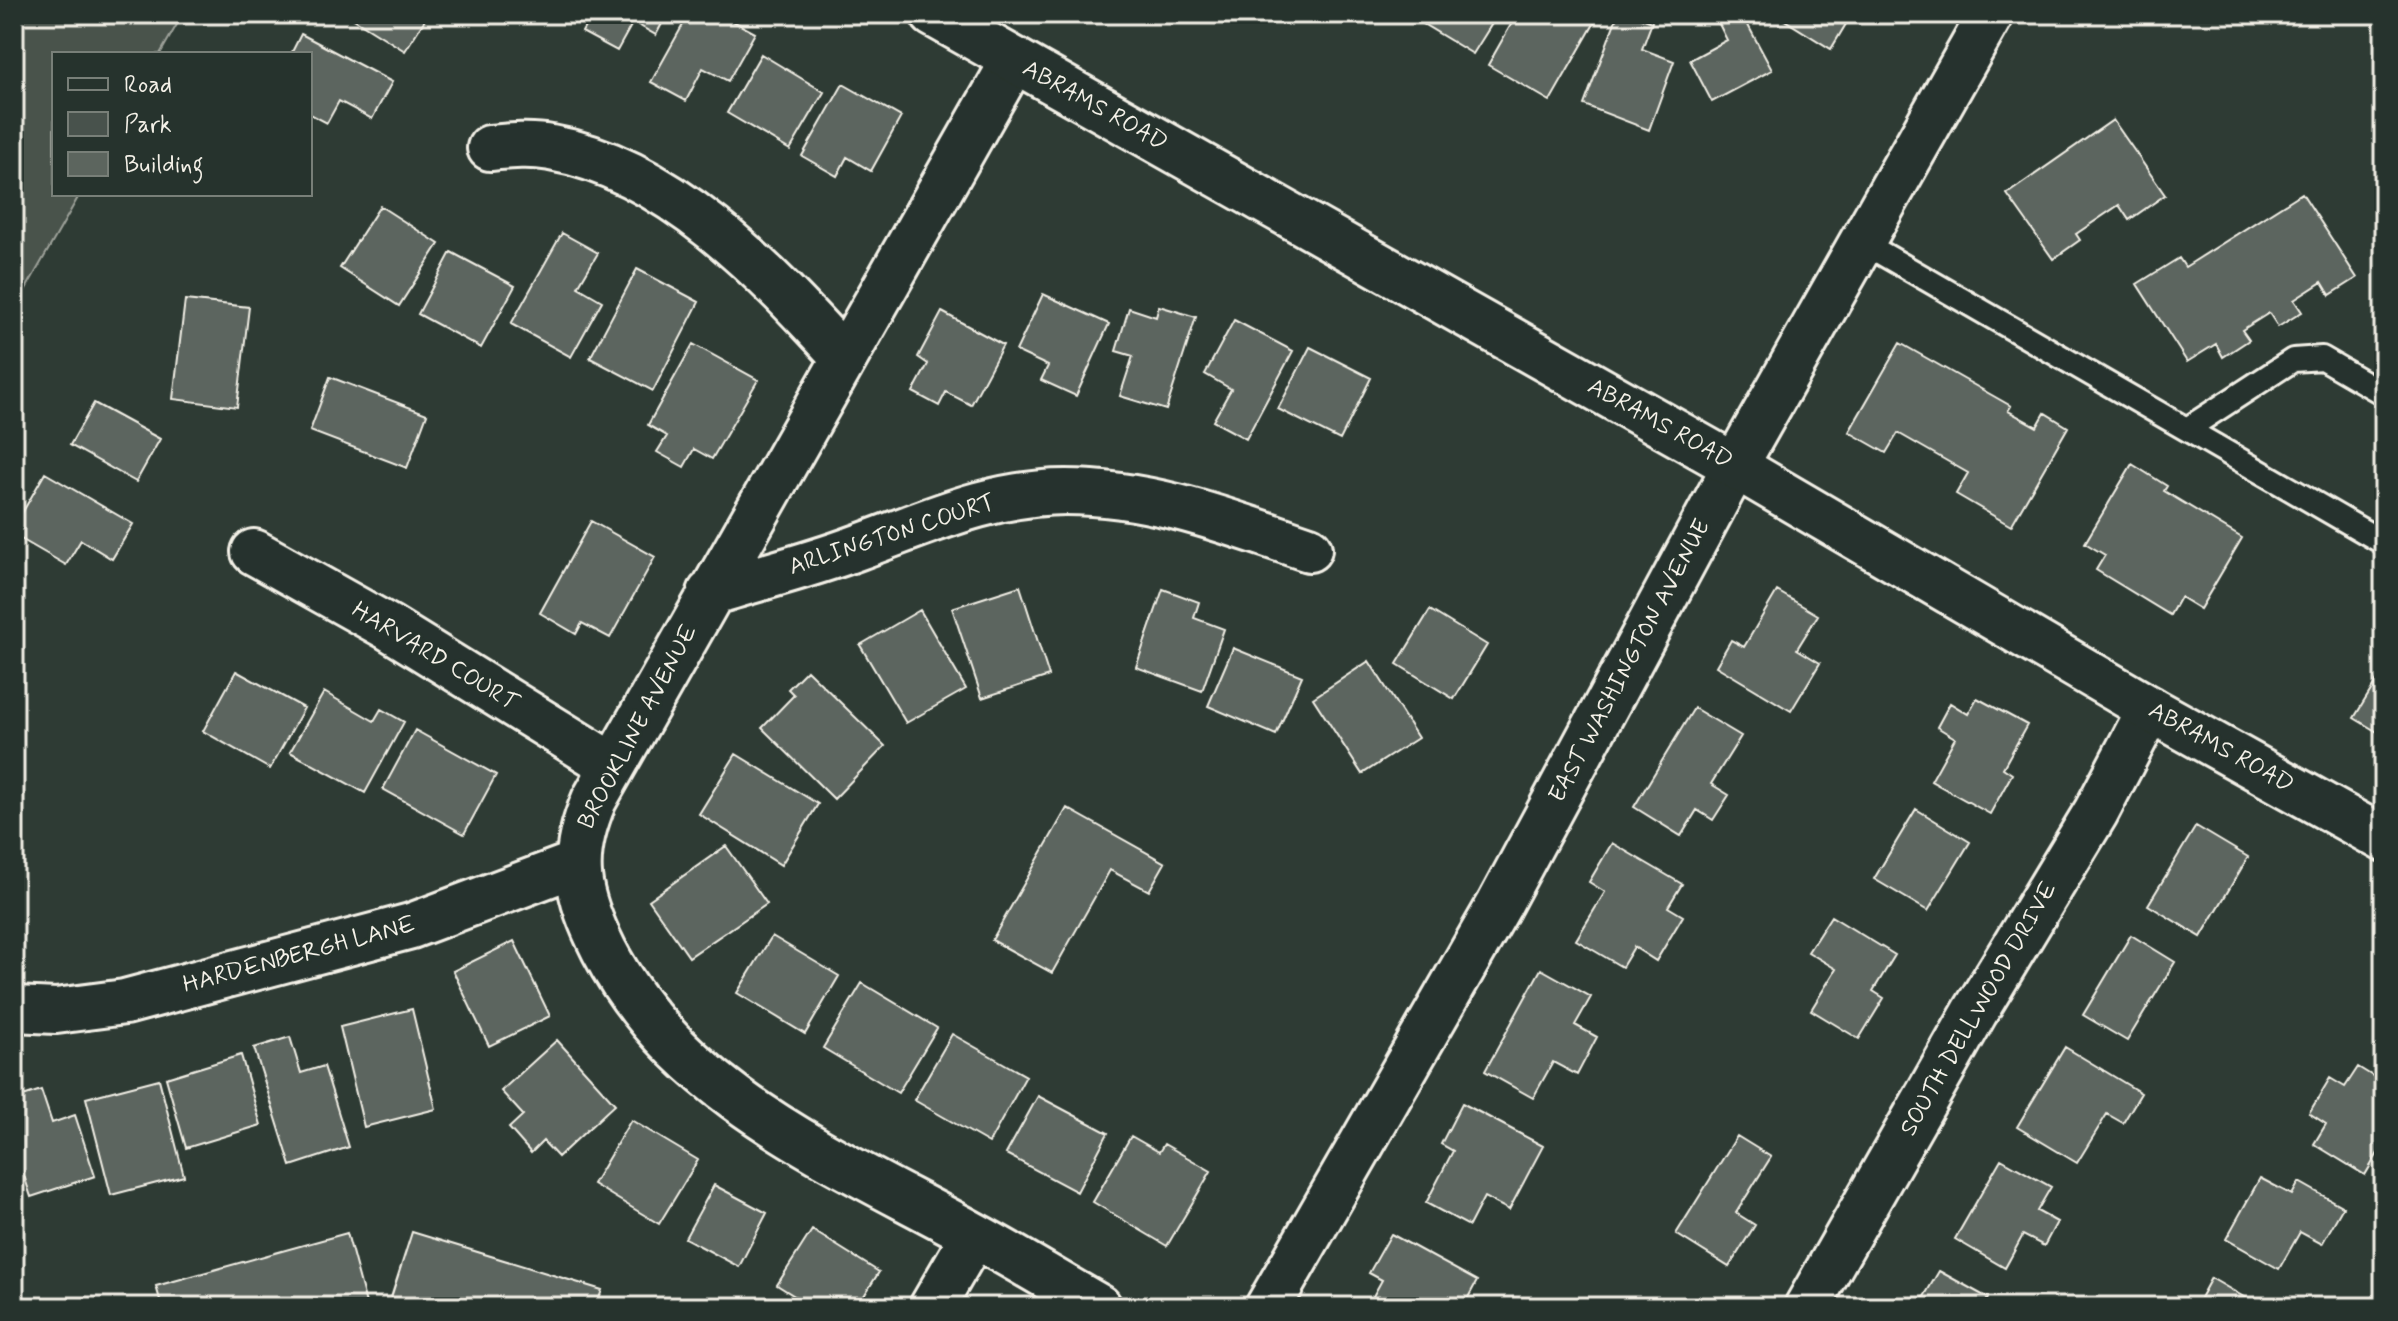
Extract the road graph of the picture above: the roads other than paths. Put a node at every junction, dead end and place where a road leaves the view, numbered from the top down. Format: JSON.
{"nodes":[{"id":1,"x":933,"y":14,"type":"edge"},
{"id":2,"x":1991,"y":14,"type":"edge"},
{"id":3,"x":1014,"y":60,"type":"junction"},
{"id":4,"x":490,"y":148,"type":"dead end"},
{"id":5,"x":1862,"y":242,"type":"junction"},
{"id":6,"x":844,"y":357,"type":"junction"},
{"id":7,"x":2384,"y":394,"type":"edge"},
{"id":8,"x":2187,"y":429,"type":"junction"},
{"id":9,"x":1735,"y":466,"type":"junction"},
{"id":10,"x":2384,"y":543,"type":"edge"},
{"id":11,"x":1309,"y":549,"type":"dead end"},
{"id":12,"x":254,"y":552,"type":"dead end"},
{"id":13,"x":710,"y":593,"type":"junction"},
{"id":14,"x":2150,"y":709,"type":"junction"},
{"id":15,"x":613,"y":766,"type":"junction"},
{"id":16,"x":2384,"y":839,"type":"edge"},
{"id":17,"x":576,"y":864,"type":"junction"},
{"id":18,"x":14,"y":1009,"type":"edge"},
{"id":19,"x":974,"y":1235,"type":"junction"},
{"id":20,"x":932,"y":1307,"type":"edge"},
{"id":21,"x":1099,"y":1307,"type":"edge"},
{"id":22,"x":1268,"y":1307,"type":"edge"},
{"id":23,"x":1807,"y":1307,"type":"edge"}],
"edges":[{"from":1,"to":3,"type":"street","name":"ABRAMS ROAD"},
{"from":2,"to":5,"type":"street","name":"EAST WASHINGTON AVENUE"},
{"from":3,"to":6,"type":"street","name":"BROOKLINE AVENUE"},
{"from":3,"to":9,"type":"street","name":"ABRAMS ROAD"},
{"from":4,"to":6,"type":"street"},
{"from":5,"to":8,"type":"lane"},
{"from":5,"to":9,"type":"street","name":"EAST WASHINGTON AVENUE"},
{"from":6,"to":13,"type":"street","name":"BROOKLINE AVENUE"},
{"from":7,"to":8,"type":"lane"},
{"from":8,"to":10,"type":"lane"},
{"from":9,"to":14,"type":"street","name":"ABRAMS ROAD"},
{"from":9,"to":22,"type":"street","name":"EAST WASHINGTON AVENUE"},
{"from":11,"to":13,"type":"street","name":"ARLINGTON COURT"},
{"from":12,"to":15,"type":"street","name":"HARVARD COURT"},
{"from":13,"to":15,"type":"street","name":"BROOKLINE AVENUE"},
{"from":14,"to":16,"type":"street","name":"ABRAMS ROAD"},
{"from":14,"to":23,"type":"street","name":"SOUTH DELLWOOD DRIVE"},
{"from":15,"to":17,"type":"street","name":"BROOKLINE AVENUE"},
{"from":17,"to":18,"type":"street","name":"HARDENBERGH LANE"},
{"from":17,"to":19,"type":"street","name":"BROOKLINE AVENUE"},
{"from":19,"to":20,"type":"street"},
{"from":19,"to":21,"type":"street","name":"BROOKLINE AVENUE"}]}
